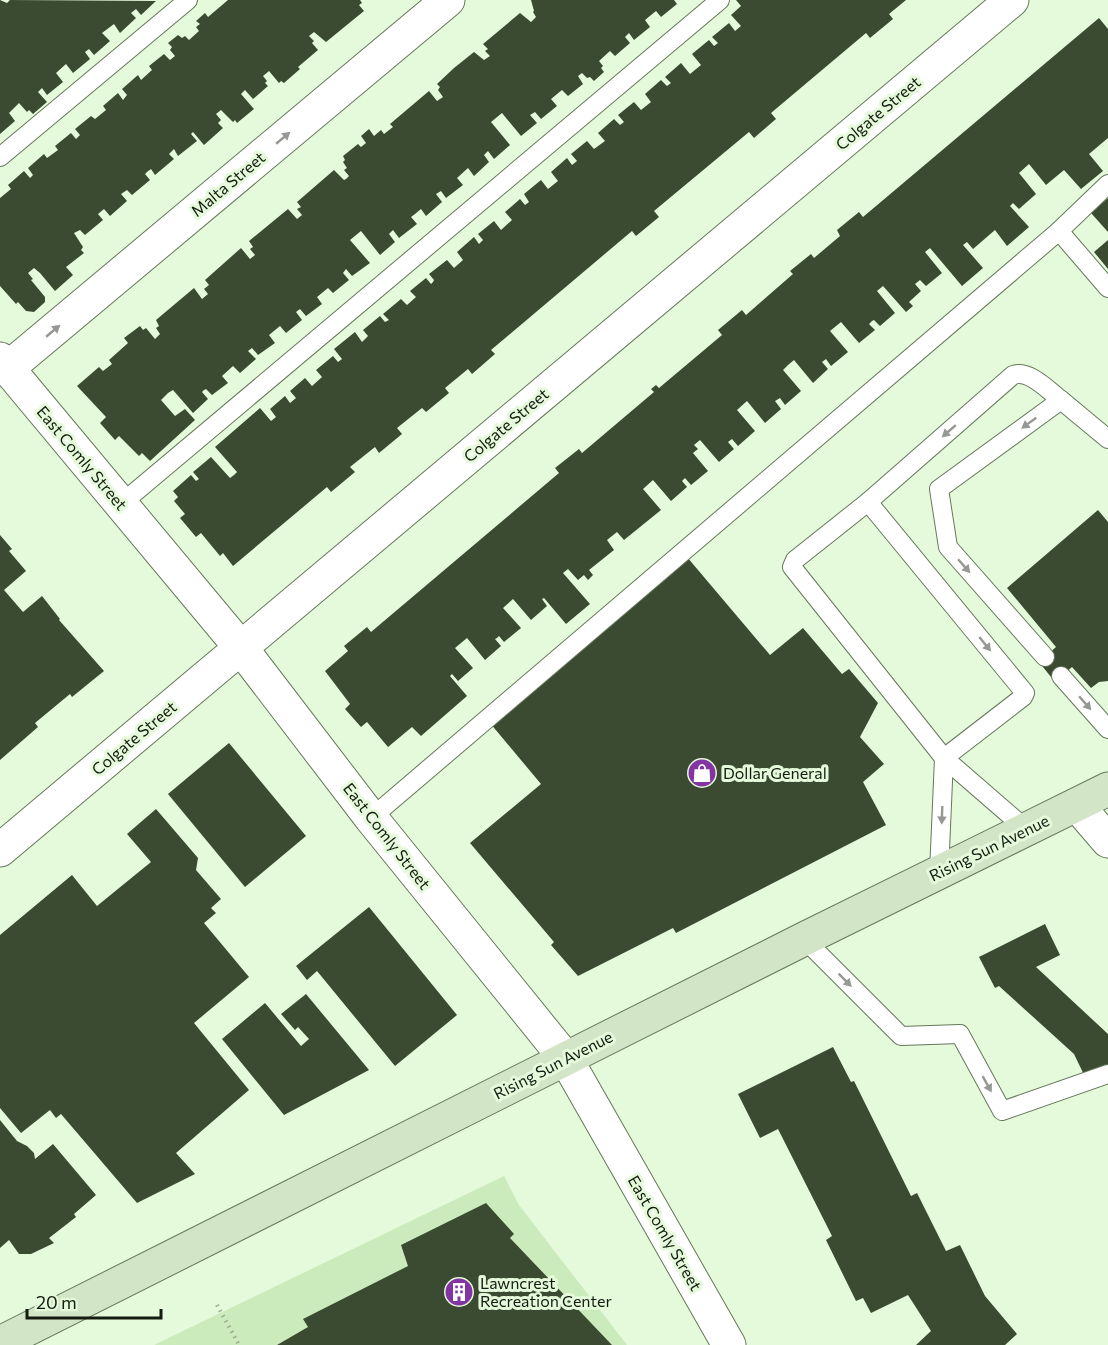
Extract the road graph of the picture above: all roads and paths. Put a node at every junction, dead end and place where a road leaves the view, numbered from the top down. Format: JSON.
{"nodes":[{"id":1,"x":188,"y":0,"type":"edge"},
{"id":2,"x":448,"y":0,"type":"edge"},
{"id":3,"x":720,"y":0,"type":"edge"},
{"id":4,"x":1012,"y":0,"type":"edge"},
{"id":5,"x":0,"y":158,"type":"edge"},
{"id":6,"x":1108,"y":184,"type":"edge"},
{"id":7,"x":1059,"y":231,"type":"junction"},
{"id":8,"x":1108,"y":288,"type":"edge"},
{"id":9,"x":4,"y":363,"type":"edge"},
{"id":10,"x":1061,"y":400,"type":"junction"},
{"id":11,"x":1108,"y":439,"type":"edge"},
{"id":12,"x":868,"y":502,"type":"junction"},
{"id":13,"x":121,"y":504,"type":"junction"},
{"id":14,"x":241,"y":648,"type":"junction"},
{"id":15,"x":1045,"y":657,"type":"dead end"},
{"id":16,"x":1061,"y":676,"type":"dead end"},
{"id":17,"x":1108,"y":729,"type":"edge"},
{"id":18,"x":944,"y":758,"type":"junction"},
{"id":19,"x":1108,"y":789,"type":"edge"},
{"id":20,"x":1077,"y":805,"type":"junction"},
{"id":21,"x":371,"y":818,"type":"junction"},
{"id":22,"x":1027,"y":830,"type":"junction"},
{"id":23,"x":1108,"y":841,"type":"edge"},
{"id":24,"x":0,"y":850,"type":"edge"},
{"id":25,"x":939,"y":873,"type":"junction"},
{"id":26,"x":804,"y":939,"type":"junction"},
{"id":27,"x":566,"y":1059,"type":"junction"},
{"id":28,"x":1108,"y":1074,"type":"edge"},
{"id":29,"x":218,"y":1305,"type":"dead end"},
{"id":30,"x":4,"y":1335,"type":"edge"},
{"id":31,"x":239,"y":1345,"type":"edge"},
{"id":32,"x":729,"y":1345,"type":"edge"}],
"edges":[{"from":1,"to":5,"type":"lane"},
{"from":9,"to":2,"type":"street","name":"Malta Street","one_way":true},
{"from":3,"to":13,"type":"lane"},
{"from":4,"to":14,"type":"street","name":"Colgate Street"},
{"from":6,"to":7,"type":"lane"},
{"from":7,"to":8,"type":"lane"},
{"from":7,"to":21,"type":"lane"},
{"from":9,"to":13,"type":"street","name":"East Comly Street"},
{"from":10,"to":11,"type":"lane"},
{"from":10,"to":12,"type":"lane","one_way":true},
{"from":10,"to":15,"type":"lane","one_way":true},
{"from":12,"to":18,"type":"lane"},
{"from":12,"to":18,"type":"lane","one_way":true},
{"from":13,"to":14,"type":"street","name":"East Comly Street"},
{"from":14,"to":21,"type":"street","name":"East Comly Street"},
{"from":14,"to":24,"type":"street","name":"Colgate Street"},
{"from":16,"to":17,"type":"lane","one_way":true},
{"from":18,"to":22,"type":"lane"},
{"from":18,"to":25,"type":"lane","one_way":true},
{"from":19,"to":20,"type":"main road","name":"Rising Sun Avenue"},
{"from":20,"to":22,"type":"main road","name":"Rising Sun Avenue"},
{"from":20,"to":23,"type":"street"},
{"from":21,"to":27,"type":"street","name":"East Comly Street"},
{"from":22,"to":25,"type":"main road","name":"Rising Sun Avenue"},
{"from":25,"to":26,"type":"main road","name":"Rising Sun Avenue"},
{"from":26,"to":27,"type":"main road","name":"Rising Sun Avenue"},
{"from":26,"to":28,"type":"lane","one_way":true},
{"from":27,"to":30,"type":"main road","name":"Rising Sun Avenue"},
{"from":27,"to":32,"type":"street","name":"East Comly Street"},
{"from":29,"to":31,"type":"path"}]}
